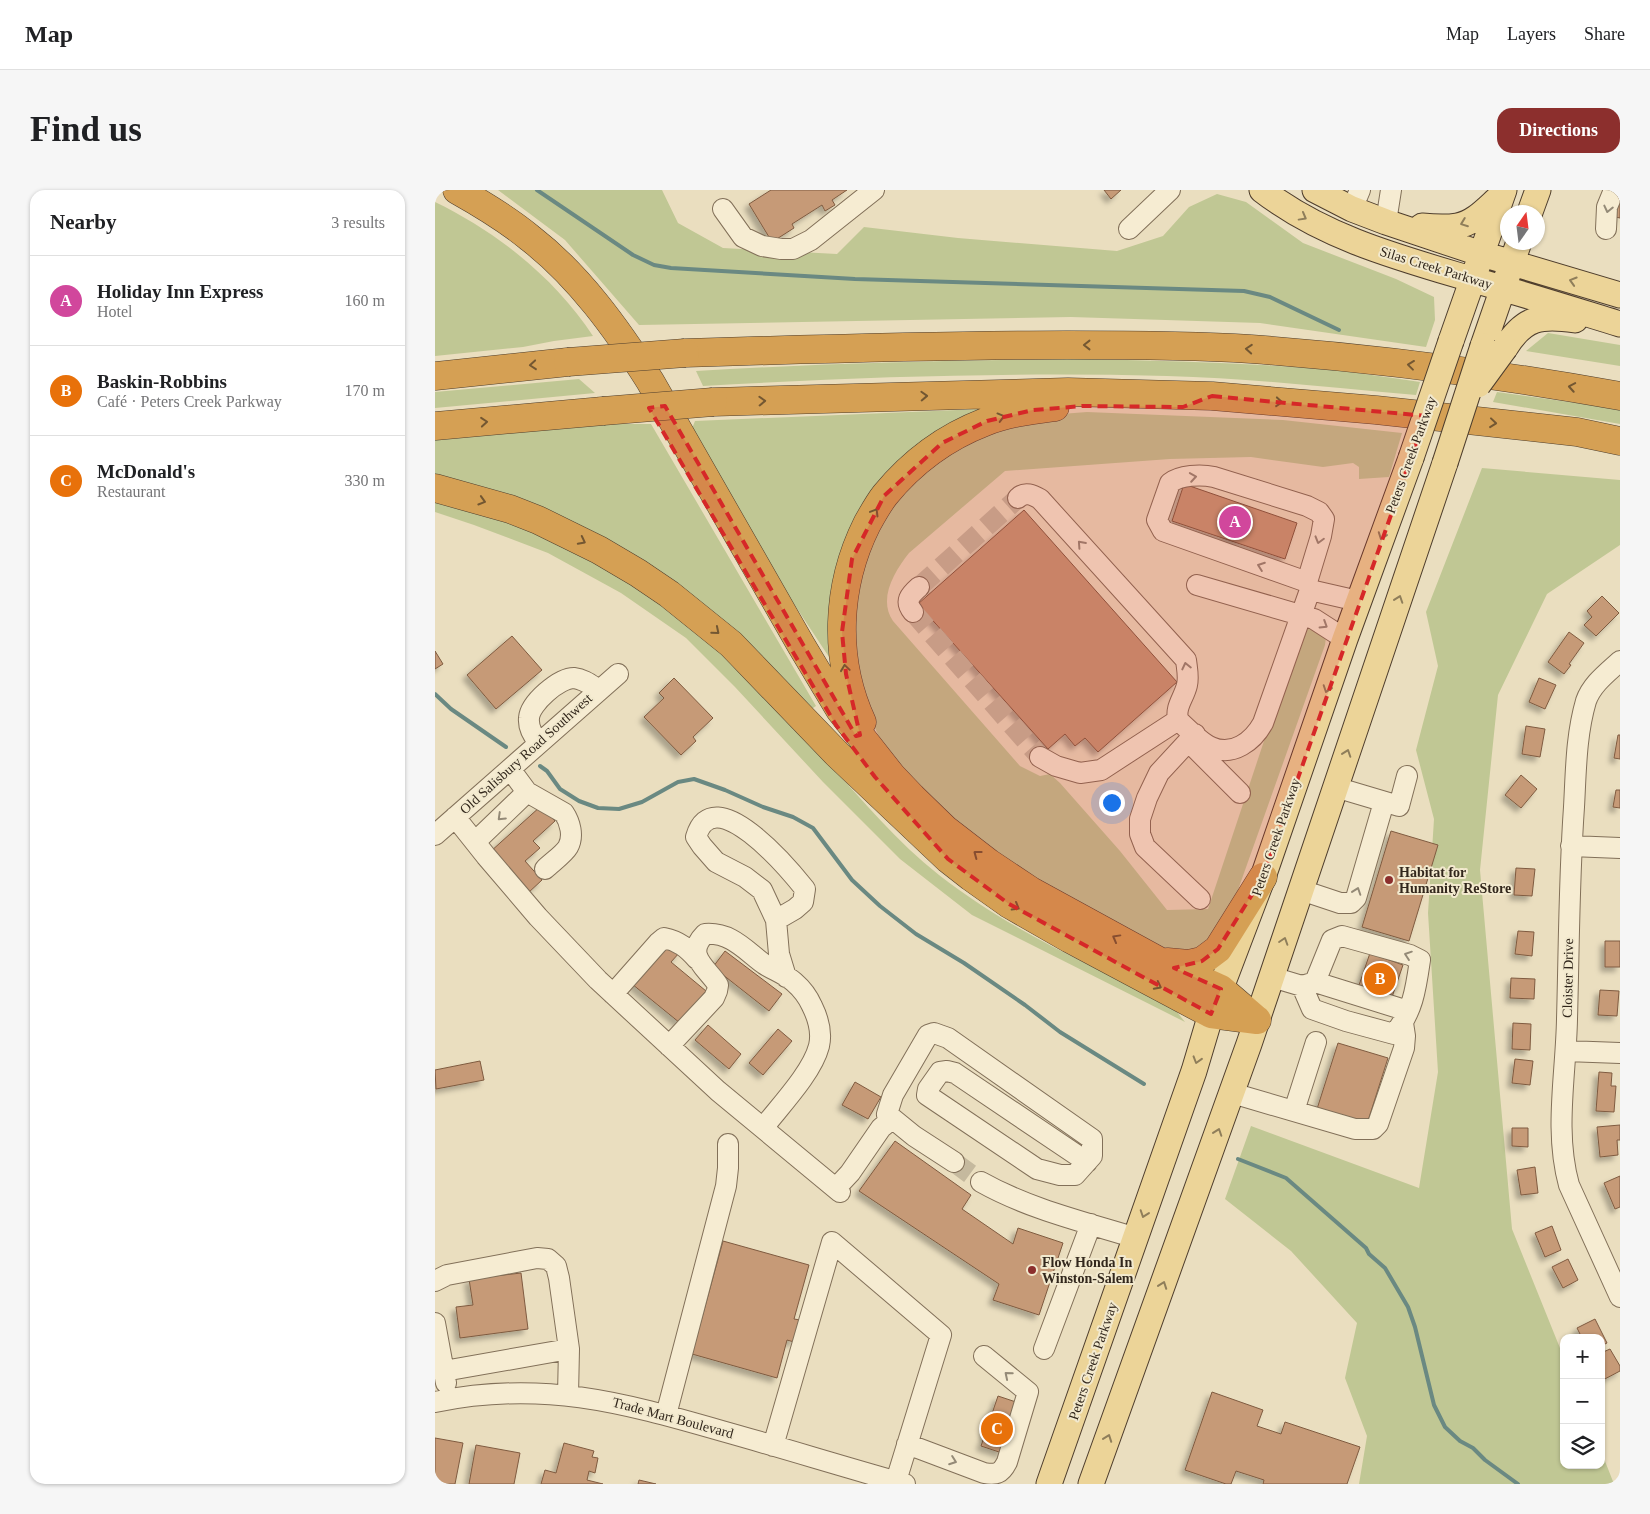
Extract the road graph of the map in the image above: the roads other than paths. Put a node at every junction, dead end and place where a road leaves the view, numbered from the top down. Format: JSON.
{"nodes":[{"id":1,"x":457,"y":190,"type":"edge"},
{"id":2,"x":874,"y":190,"type":"edge"},
{"id":3,"x":1262,"y":190,"type":"edge"},
{"id":4,"x":1315,"y":190,"type":"edge"},
{"id":5,"x":1391,"y":190,"type":"edge"},
{"id":6,"x":1538,"y":190,"type":"edge"},
{"id":7,"x":1614,"y":190,"type":"edge"},
{"id":8,"x":1503,"y":192,"type":"edge"},
{"id":9,"x":1160,"y":194,"type":"edge"},
{"id":10,"x":435,"y":195,"type":"edge"},
{"id":11,"x":1356,"y":199,"type":"edge"},
{"id":12,"x":1533,"y":205,"type":"edge"},
{"id":13,"x":723,"y":208,"type":"dead end"},
{"id":14,"x":1392,"y":224,"type":"junction"},
{"id":15,"x":1606,"y":228,"type":"dead end"},
{"id":16,"x":1129,"y":229,"type":"dead end"},
{"id":17,"x":1516,"y":253,"type":"edge"},
{"id":18,"x":1482,"y":254,"type":"junction"},
{"id":19,"x":1473,"y":280,"type":"junction"},
{"id":20,"x":1503,"y":289,"type":"junction"},
{"id":21,"x":1620,"y":295,"type":"edge"},
{"id":22,"x":1620,"y":325,"type":"edge"},
{"id":23,"x":1494,"y":347,"type":"junction"},
{"id":24,"x":435,"y":362,"type":"edge"},
{"id":25,"x":499,"y":369,"type":"junction"},
{"id":26,"x":435,"y":376,"type":"edge"},
{"id":27,"x":1211,"y":396,"type":"junction"},
{"id":28,"x":1620,"y":396,"type":"edge"},
{"id":29,"x":435,"y":426,"type":"edge"},
{"id":30,"x":1620,"y":441,"type":"edge"},
{"id":31,"x":435,"y":488,"type":"edge"},
{"id":32,"x":1018,"y":498,"type":"tunnel mouth"},
{"id":33,"x":1197,"y":585,"type":"dead end"},
{"id":34,"x":1309,"y":586,"type":"junction"},
{"id":35,"x":919,"y":587,"type":"tunnel mouth"},
{"id":36,"x":1358,"y":601,"type":"junction"},
{"id":37,"x":913,"y":612,"type":"dead end"},
{"id":38,"x":1301,"y":615,"type":"junction"},
{"id":39,"x":1345,"y":639,"type":"junction"},
{"id":40,"x":1620,"y":661,"type":"edge"},
{"id":41,"x":618,"y":674,"type":"dead end"},
{"id":42,"x":599,"y":690,"type":"junction"},
{"id":43,"x":1177,"y":716,"type":"junction"},
{"id":44,"x":1192,"y":738,"type":"junction"},
{"id":45,"x":539,"y":743,"type":"junction"},
{"id":46,"x":1040,"y":757,"type":"tunnel mouth"},
{"id":47,"x":510,"y":769,"type":"junction"},
{"id":48,"x":892,"y":776,"type":"junction"},
{"id":49,"x":1407,"y":776,"type":"dead end"},
{"id":50,"x":1335,"y":787,"type":"junction"},
{"id":51,"x":527,"y":792,"type":"junction"},
{"id":52,"x":1240,"y":793,"type":"dead end"},
{"id":53,"x":1384,"y":802,"type":"junction"},
{"id":54,"x":455,"y":817,"type":"junction"},
{"id":55,"x":435,"y":835,"type":"edge"},
{"id":56,"x":475,"y":842,"type":"junction"},
{"id":57,"x":1571,"y":846,"type":"junction"},
{"id":58,"x":1620,"y":848,"type":"edge"},
{"id":59,"x":948,"y":859,"type":"junction"},
{"id":60,"x":545,"y":869,"type":"dead end"},
{"id":61,"x":1263,"y":876,"type":"junction"},
{"id":62,"x":1301,"y":890,"type":"junction"},
{"id":63,"x":1200,"y":899,"type":"dead end"},
{"id":64,"x":776,"y":920,"type":"junction"},
{"id":65,"x":697,"y":959,"type":"junction"},
{"id":66,"x":1159,"y":961,"type":"junction"},
{"id":67,"x":786,"y":977,"type":"junction"},
{"id":68,"x":1272,"y":977,"type":"junction"},
{"id":69,"x":1308,"y":984,"type":"junction"},
{"id":70,"x":613,"y":994,"type":"junction"},
{"id":71,"x":1216,"y":1001,"type":"junction"},
{"id":72,"x":1405,"y":1017,"type":"junction"},
{"id":73,"x":1257,"y":1020,"type":"junction"},
{"id":74,"x":1316,"y":1042,"type":"dead end"},
{"id":75,"x":669,"y":1046,"type":"junction"},
{"id":76,"x":1566,"y":1050,"type":"junction"},
{"id":77,"x":1620,"y":1053,"type":"edge"},
{"id":78,"x":1232,"y":1093,"type":"junction"},
{"id":79,"x":1294,"y":1111,"type":"junction"},
{"id":80,"x":892,"y":1119,"type":"junction"},
{"id":81,"x":763,"y":1128,"type":"junction"},
{"id":82,"x":728,"y":1144,"type":"dead end"},
{"id":83,"x":954,"y":1162,"type":"tunnel mouth"},
{"id":84,"x":1087,"y":1162,"type":"junction"},
{"id":85,"x":981,"y":1182,"type":"tunnel mouth"},
{"id":86,"x":1091,"y":1224,"type":"junction"},
{"id":87,"x":1136,"y":1238,"type":"junction"},
{"id":88,"x":435,"y":1281,"type":"edge"},
{"id":89,"x":1620,"y":1297,"type":"edge"},
{"id":90,"x":435,"y":1323,"type":"edge"},
{"id":91,"x":569,"y":1349,"type":"junction"},
{"id":92,"x":1044,"y":1349,"type":"dead end"},
{"id":93,"x":984,"y":1356,"type":"dead end"},
{"id":94,"x":444,"y":1371,"type":"junction"},
{"id":95,"x":568,"y":1395,"type":"junction"},
{"id":96,"x":442,"y":1401,"type":"edge"},
{"id":97,"x":666,"y":1415,"type":"junction"},
{"id":98,"x":907,"y":1444,"type":"junction"},
{"id":99,"x":773,"y":1446,"type":"junction"},
{"id":100,"x":889,"y":1481,"type":"edge"},
{"id":101,"x":1049,"y":1484,"type":"edge"},
{"id":102,"x":1091,"y":1484,"type":"edge"}],
"edges":[{"from":1,"to":48,"type":"highway"},
{"from":2,"to":13,"type":"street"},
{"from":3,"to":19,"type":"main road","name":"Silas Creek Parkway","one_way":true},
{"from":4,"to":11,"type":"main road","name":"Silas Creek Parkway"},
{"from":5,"to":14,"type":"street"},
{"from":6,"to":12,"type":"main road"},
{"from":7,"to":15,"type":"street","one_way":true},
{"from":8,"to":14,"type":"main road","one_way":true},
{"from":8,"to":18,"type":"main road","name":"Peters Creek Parkway"},
{"from":9,"to":16,"type":"street"},
{"from":10,"to":59,"type":"highway"},
{"from":11,"to":14,"type":"main road","name":"Silas Creek Parkway"},
{"from":14,"to":18,"type":"main road","name":"Silas Creek Parkway"},
{"from":17,"to":18,"type":"main road","name":"Silas Creek Parkway"},
{"from":17,"to":20,"type":"main road"},
{"from":21,"to":17,"type":"main road","name":"Silas Creek Parkway","one_way":true},
{"from":18,"to":19,"type":"main road","name":"Peters Creek Parkway"},
{"from":19,"to":20,"type":"main road","name":"Silas Creek Parkway"},
{"from":19,"to":36,"type":"main road","name":"Peters Creek Parkway","one_way":true,"bridge":true},
{"from":20,"to":22,"type":"main road","name":"Silas Creek Parkway"},
{"from":20,"to":23,"type":"main road"},
{"from":22,"to":23,"type":"main road"},
{"from":50,"to":23,"type":"main road","one_way":true,"bridge":true},
{"from":24,"to":25,"type":"highway"},
{"from":25,"to":26,"type":"highway"},
{"from":28,"to":25,"type":"highway","one_way":true,"bridge":true},
{"from":29,"to":27,"type":"highway","one_way":true,"bridge":true},
{"from":27,"to":30,"type":"highway","one_way":true},
{"from":48,"to":27,"type":"highway","one_way":true},
{"from":31,"to":59,"type":"highway","one_way":true},
{"from":43,"to":32,"type":"street","one_way":true},
{"from":33,"to":38,"type":"street"},
{"from":34,"to":34,"type":"street","one_way":true},
{"from":34,"to":36,"type":"street"},
{"from":34,"to":38,"type":"street"},
{"from":35,"to":37,"type":"street"},
{"from":36,"to":39,"type":"main road","name":"Peters Creek Parkway"},
{"from":38,"to":39,"type":"street","one_way":true},
{"from":38,"to":44,"type":"street"},
{"from":39,"to":61,"type":"main road","name":"Peters Creek Parkway","one_way":true},
{"from":40,"to":57,"type":"street","name":"Cloister Drive"},
{"from":41,"to":42,"type":"street","name":"Old Salisbury Road Southwest"},
{"from":42,"to":45,"type":"street","name":"Old Salisbury Road Southwest"},
{"from":42,"to":45,"type":"street"},
{"from":43,"to":44,"type":"street"},
{"from":43,"to":46,"type":"street"},
{"from":44,"to":52,"type":"street"},
{"from":44,"to":63,"type":"street"},
{"from":45,"to":47,"type":"street","name":"Old Salisbury Road Southwest"},
{"from":47,"to":51,"type":"street"},
{"from":47,"to":54,"type":"street","name":"Old Salisbury Road Southwest"},
{"from":66,"to":48,"type":"highway","one_way":true},
{"from":49,"to":53,"type":"street"},
{"from":50,"to":53,"type":"street"},
{"from":50,"to":62,"type":"main road"},
{"from":51,"to":56,"type":"street","one_way":true},
{"from":51,"to":60,"type":"street"},
{"from":62,"to":53,"type":"street","one_way":true},
{"from":54,"to":55,"type":"street","name":"Old Salisbury Road Southwest"},
{"from":54,"to":56,"type":"street"},
{"from":56,"to":70,"type":"street"},
{"from":57,"to":58,"type":"street"},
{"from":57,"to":76,"type":"street","name":"Cloister Drive"},
{"from":59,"to":71,"type":"highway","one_way":true},
{"from":61,"to":66,"type":"highway"},
{"from":61,"to":71,"type":"main road","name":"Peters Creek Parkway"},
{"from":68,"to":62,"type":"main road","one_way":true},
{"from":64,"to":64,"type":"street"},
{"from":64,"to":67,"type":"street"},
{"from":65,"to":67,"type":"street"},
{"from":65,"to":70,"type":"street"},
{"from":65,"to":75,"type":"street"},
{"from":66,"to":71,"type":"highway"},
{"from":67,"to":81,"type":"street"},
{"from":68,"to":69,"type":"street"},
{"from":68,"to":73,"type":"main road"},
{"from":69,"to":72,"type":"street"},
{"from":69,"to":72,"type":"street"},
{"from":72,"to":69,"type":"street","one_way":true},
{"from":70,"to":75,"type":"street"},
{"from":71,"to":73,"type":"highway"},
{"from":71,"to":87,"type":"main road","name":"Peters Creek Parkway","one_way":true},
{"from":72,"to":79,"type":"street"},
{"from":73,"to":78,"type":"main road"},
{"from":74,"to":79,"type":"street"},
{"from":75,"to":81,"type":"street"},
{"from":76,"to":77,"type":"street"},
{"from":76,"to":89,"type":"street","name":"Cloister Drive"},
{"from":78,"to":79,"type":"street"},
{"from":102,"to":78,"type":"main road","one_way":true},
{"from":80,"to":81,"type":"street"},
{"from":80,"to":83,"type":"street"},
{"from":80,"to":84,"type":"street"},
{"from":82,"to":97,"type":"street"},
{"from":84,"to":84,"type":"street"},
{"from":85,"to":86,"type":"street"},
{"from":86,"to":87,"type":"street"},
{"from":86,"to":92,"type":"street"},
{"from":87,"to":101,"type":"main road","name":"Peters Creek Parkway"},
{"from":88,"to":91,"type":"street"},
{"from":90,"to":94,"type":"street"},
{"from":91,"to":94,"type":"street"},
{"from":91,"to":95,"type":"street"},
{"from":98,"to":93,"type":"street","one_way":true},
{"from":94,"to":96,"type":"street"},
{"from":95,"to":96,"type":"street","name":"Trade Mart Boulevard"},
{"from":95,"to":97,"type":"street","name":"Trade Mart Boulevard"},
{"from":97,"to":99,"type":"street","name":"Trade Mart Boulevard"},
{"from":98,"to":99,"type":"street"},
{"from":98,"to":100,"type":"street"},
{"from":99,"to":100,"type":"street","name":"Trade Mart Boulevard"}]}
